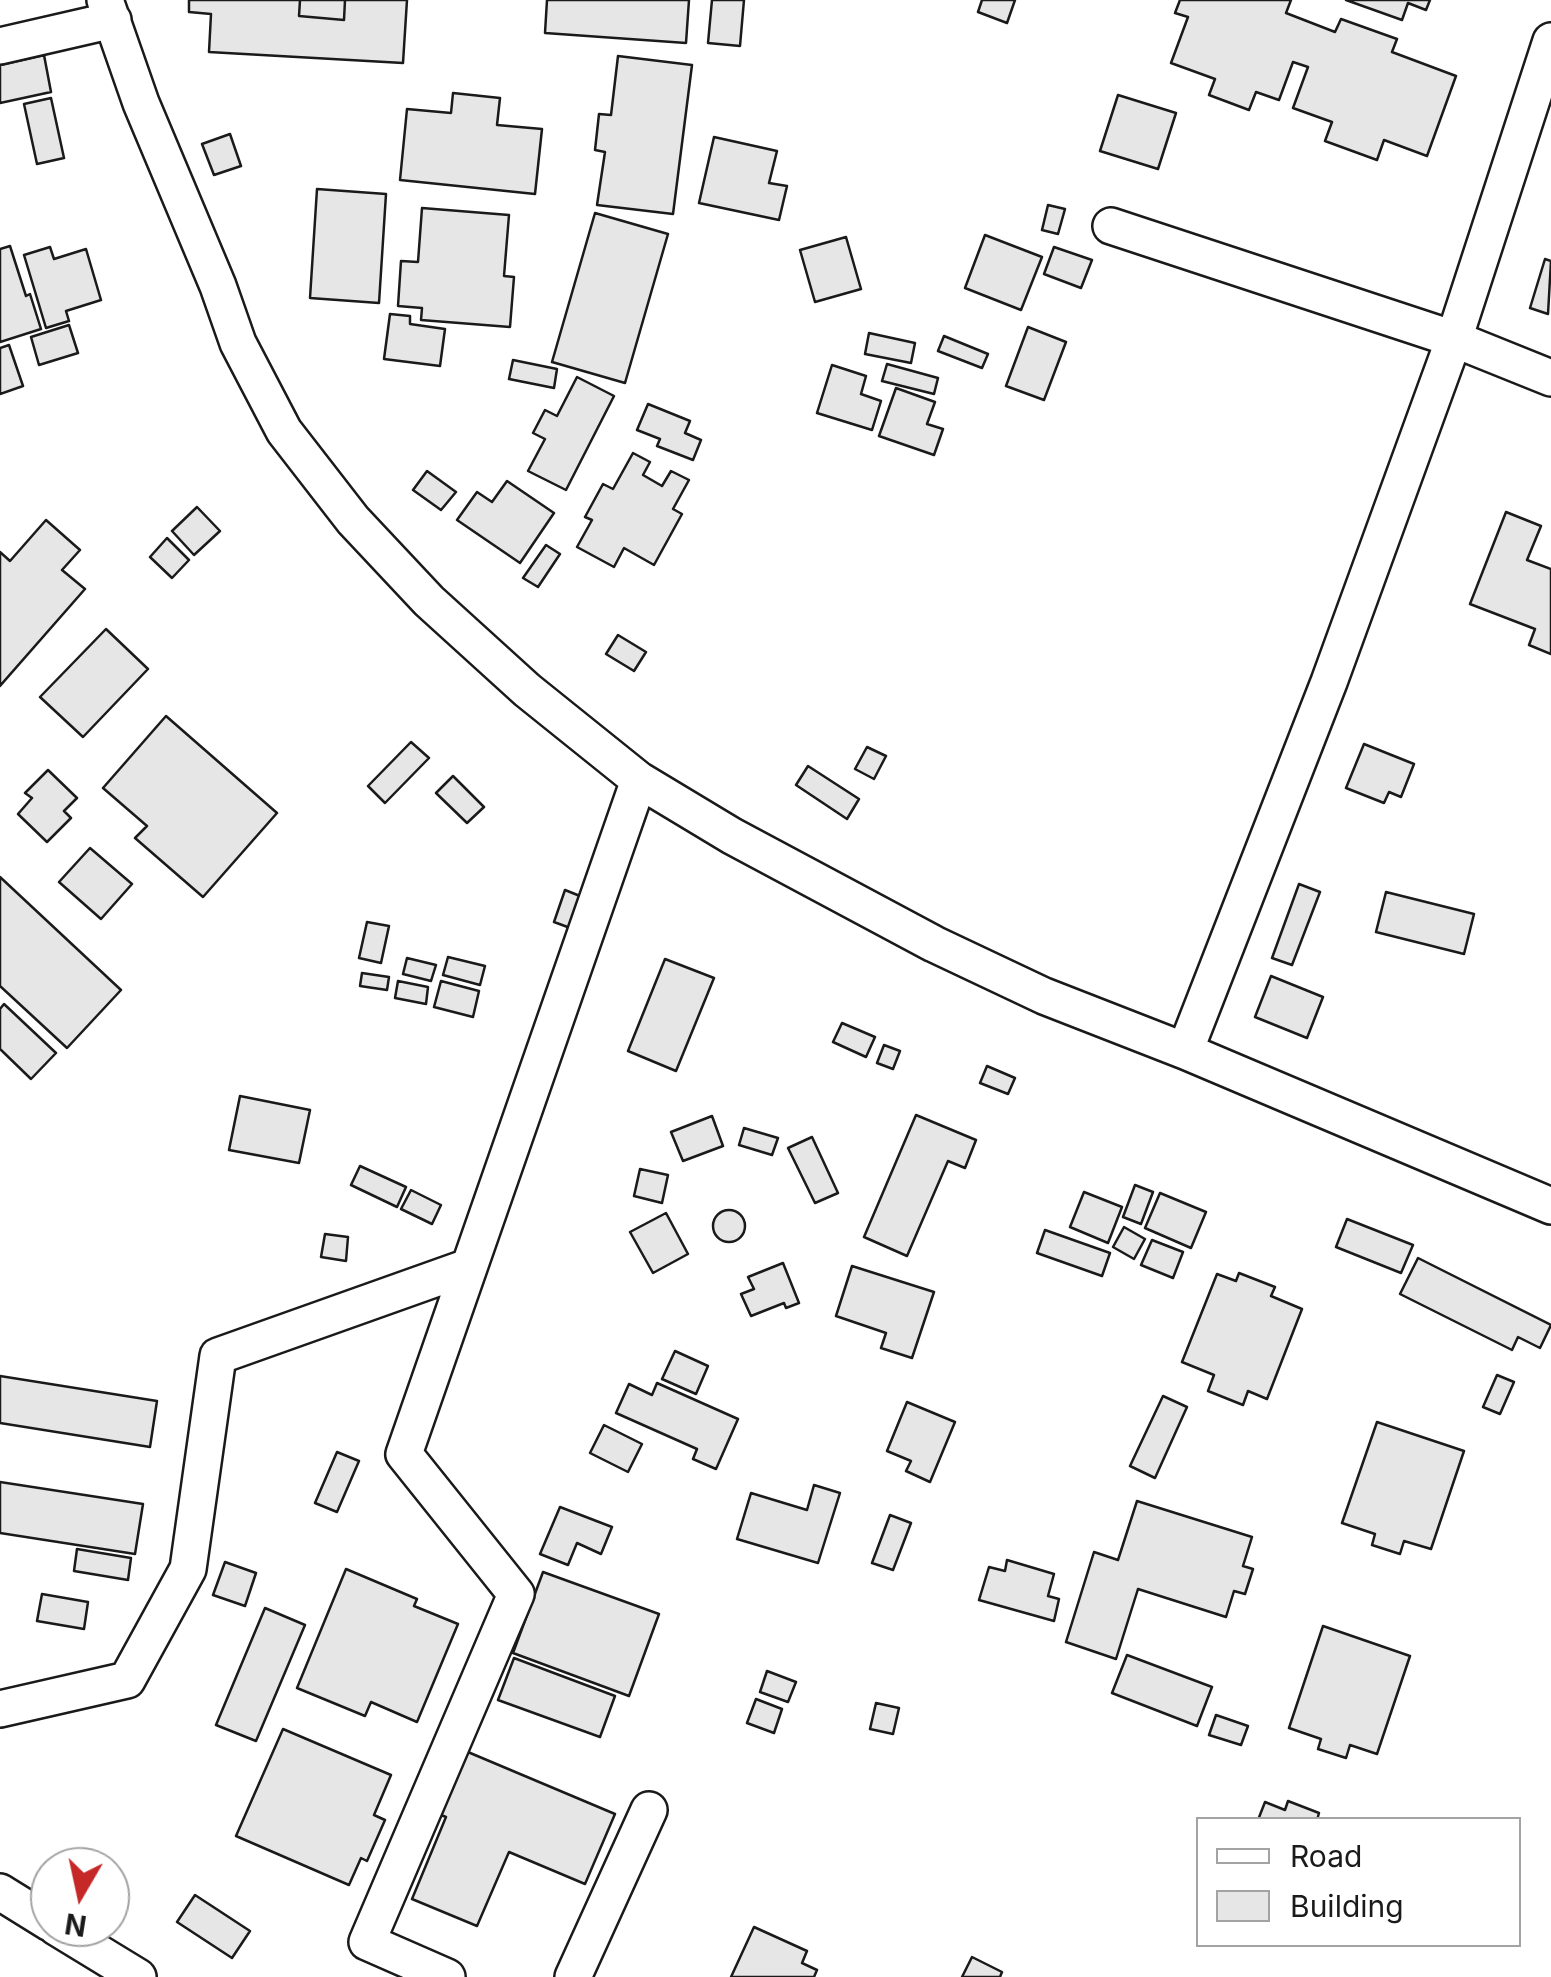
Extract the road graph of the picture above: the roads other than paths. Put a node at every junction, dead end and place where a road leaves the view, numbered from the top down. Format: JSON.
{"nodes":[{"id":1,"x":109,"y":10,"type":"edge"},
{"id":2,"x":1551,"y":41,"type":"edge"},
{"id":3,"x":0,"y":46,"type":"edge"},
{"id":4,"x":1112,"y":226,"type":"dead end"},
{"id":5,"x":1454,"y":339,"type":"junction"},
{"id":6,"x":1551,"y":378,"type":"edge"},
{"id":7,"x":639,"y":780,"type":"junction"},
{"id":8,"x":1186,"y":1051,"type":"junction"},
{"id":9,"x":1551,"y":1206,"type":"edge"},
{"id":10,"x":468,"y":1267,"type":"junction"},
{"id":11,"x":0,"y":1709,"type":"edge"},
{"id":12,"x":650,"y":1810,"type":"dead end"},
{"id":13,"x":0,"y":1892,"type":"edge"},
{"id":14,"x":30,"y":1911,"type":"edge"},
{"id":15,"x":89,"y":1947,"type":"edge"},
{"id":16,"x":138,"y":1977,"type":"edge"},
{"id":17,"x":448,"y":1977,"type":"edge"},
{"id":18,"x":573,"y":1977,"type":"edge"}],
"edges":[{"from":1,"to":3,"type":"street"},
{"from":1,"to":7,"type":"street"},
{"from":2,"to":5,"type":"street"},
{"from":4,"to":5,"type":"street"},
{"from":5,"to":6,"type":"street"},
{"from":5,"to":8,"type":"street"},
{"from":7,"to":8,"type":"street"},
{"from":7,"to":10,"type":"street"},
{"from":8,"to":9,"type":"street"},
{"from":10,"to":11,"type":"street"},
{"from":10,"to":17,"type":"street"},
{"from":12,"to":18,"type":"street"},
{"from":13,"to":14,"type":"street"},
{"from":15,"to":16,"type":"street"}]}
